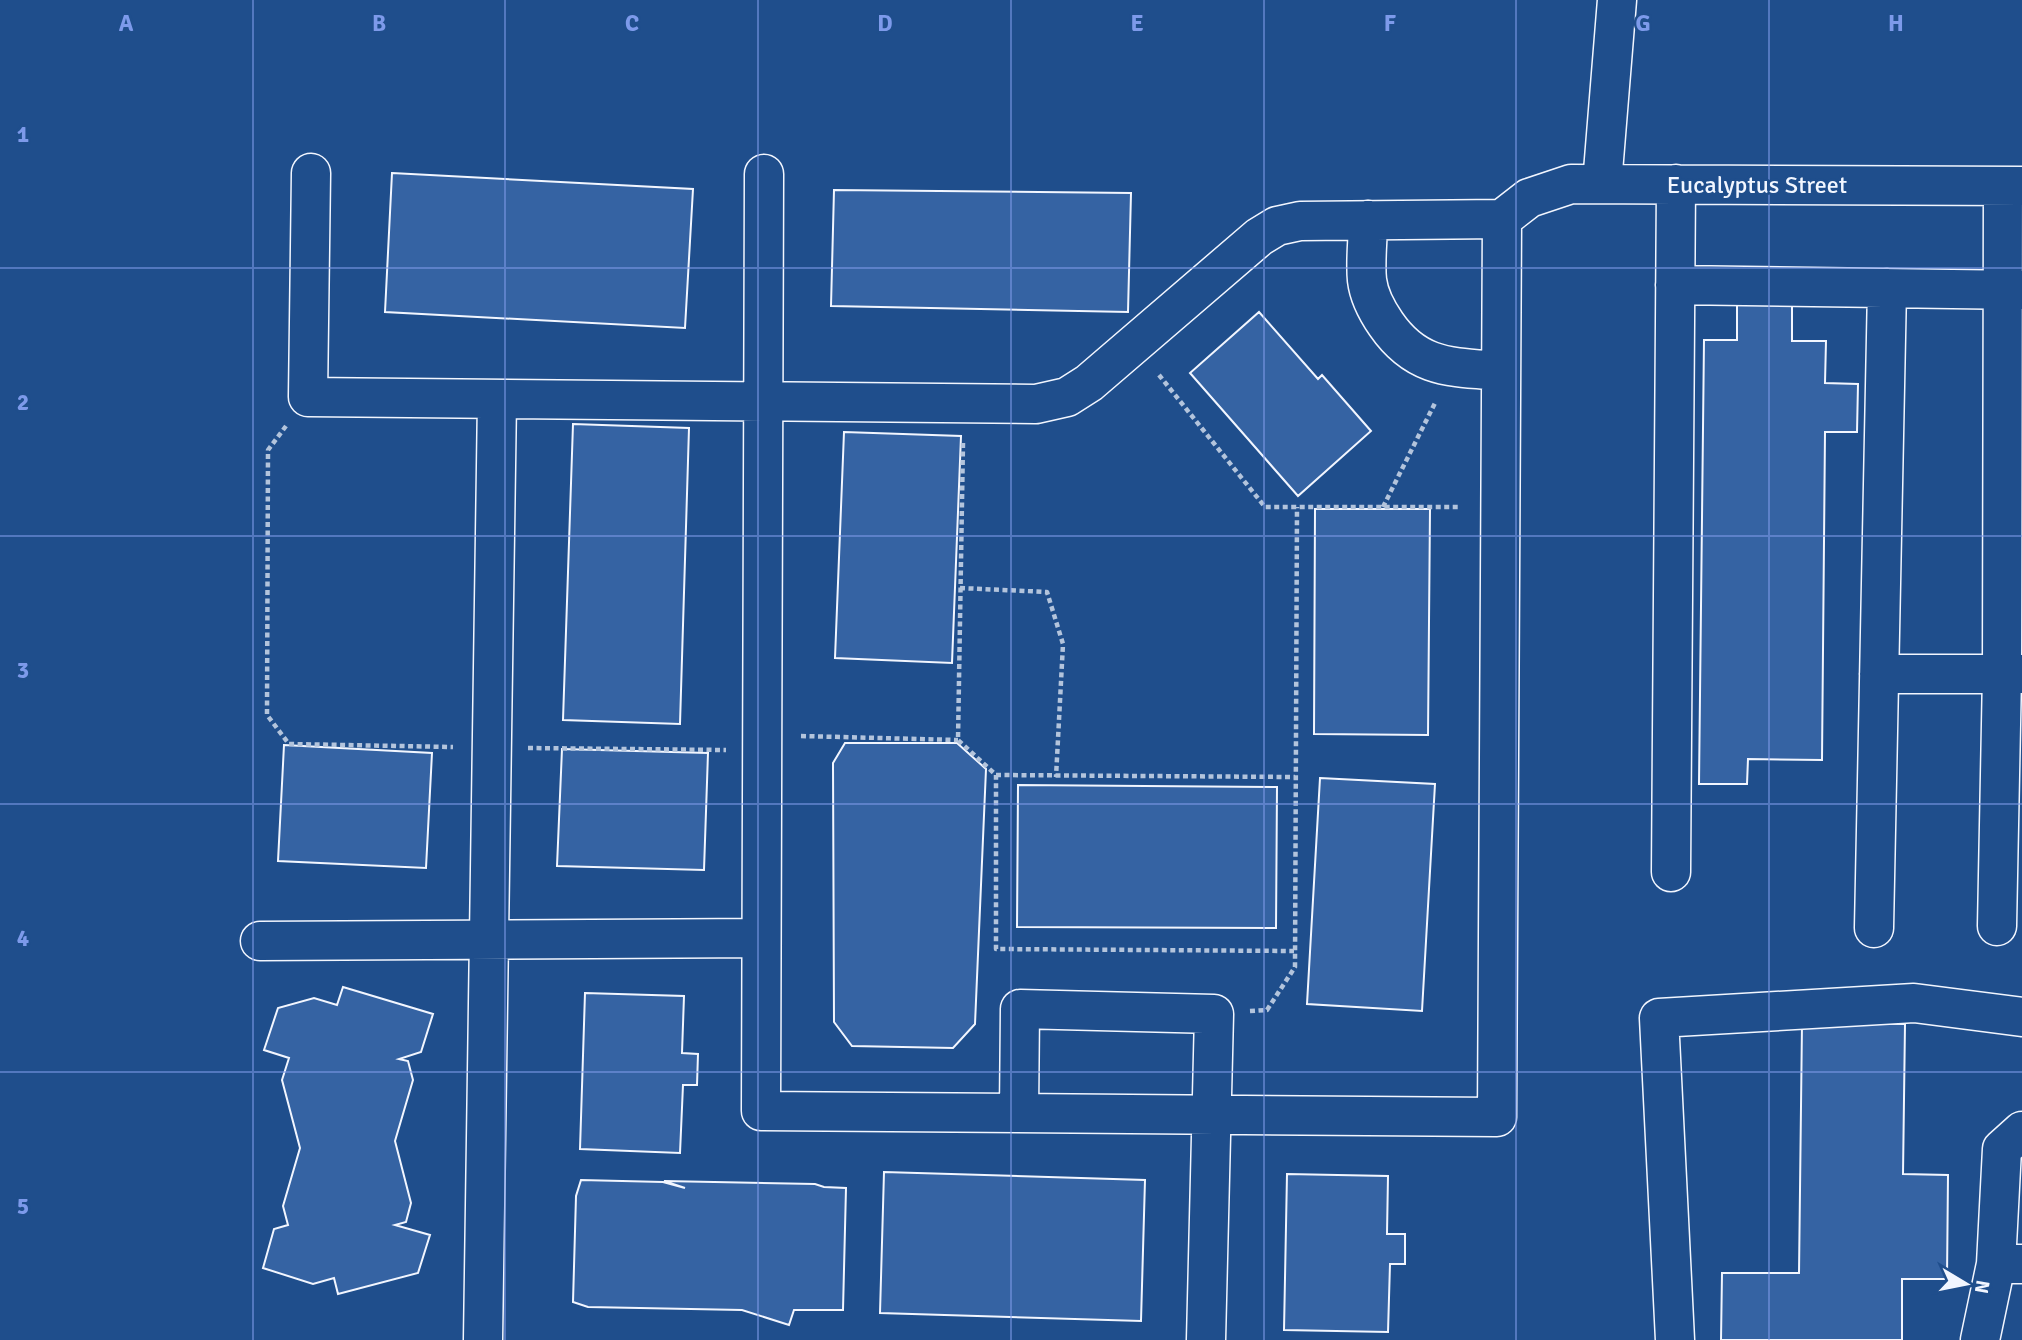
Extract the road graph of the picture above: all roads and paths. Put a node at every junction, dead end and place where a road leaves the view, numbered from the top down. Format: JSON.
{"nodes":[{"id":1,"x":1617,"y":0,"type":"edge"},
{"id":2,"x":311,"y":173,"type":"dead end"},
{"id":3,"x":764,"y":174,"type":"dead end"},
{"id":4,"x":1602,"y":184,"type":"junction"},
{"id":5,"x":1676,"y":184,"type":"junction"},
{"id":6,"x":2012,"y":186,"type":"edge"},
{"id":7,"x":1502,"y":219,"type":"junction"},
{"id":8,"x":1368,"y":220,"type":"junction"},
{"id":9,"x":1675,"y":285,"type":"junction"},
{"id":10,"x":1887,"y":288,"type":"junction"},
{"id":11,"x":2012,"y":290,"type":"edge"},
{"id":12,"x":1134,"y":344,"type":"junction"},
{"id":13,"x":1453,"y":367,"type":"junction"},
{"id":14,"x":1501,"y":371,"type":"junction"},
{"id":15,"x":308,"y":397,"type":"junction"},
{"id":16,"x":497,"y":399,"type":"junction"},
{"id":17,"x":764,"y":402,"type":"junction"},
{"id":18,"x":963,"y":403,"type":"junction"},
{"id":19,"x":1297,"y":507,"type":"junction"},
{"id":20,"x":1383,"y":507,"type":"junction"},
{"id":21,"x":1501,"y":507,"type":"junction"},
{"id":22,"x":960,"y":588,"type":"junction"},
{"id":23,"x":1879,"y":674,"type":"junction"},
{"id":24,"x":2012,"y":674,"type":"edge"},
{"id":25,"x":958,"y":740,"type":"junction"},
{"id":26,"x":762,"y":743,"type":"junction"},
{"id":27,"x":491,"y":748,"type":"junction"},
{"id":28,"x":996,"y":775,"type":"junction"},
{"id":29,"x":1056,"y":777,"type":"junction"},
{"id":30,"x":1295,"y":778,"type":"junction"},
{"id":31,"x":1671,"y":872,"type":"dead end"},
{"id":32,"x":1997,"y":926,"type":"dead end"},
{"id":33,"x":1874,"y":928,"type":"dead end"},
{"id":34,"x":761,"y":938,"type":"junction"},
{"id":35,"x":488,"y":939,"type":"junction"},
{"id":36,"x":261,"y":941,"type":"dead end"},
{"id":37,"x":1294,"y":951,"type":"junction"},
{"id":38,"x":1214,"y":1014,"type":"junction"},
{"id":39,"x":2022,"y":1017,"type":"edge"},
{"id":40,"x":1018,"y":1113,"type":"junction"},
{"id":41,"x":1211,"y":1116,"type":"junction"},
{"id":42,"x":2022,"y":1131,"type":"edge"},
{"id":43,"x":2009,"y":1264,"type":"edge"},
{"id":44,"x":482,"y":1340,"type":"edge"},
{"id":45,"x":1206,"y":1340,"type":"edge"},
{"id":46,"x":1675,"y":1340,"type":"edge"},
{"id":47,"x":1980,"y":1340,"type":"edge"}],
"edges":[{"from":1,"to":4,"type":"street"},
{"from":2,"to":15,"type":"street"},
{"from":3,"to":17,"type":"street"},
{"from":4,"to":5,"type":"street","name":"Eucalyptus Street"},
{"from":4,"to":7,"type":"street","name":"Eucalyptus Street"},
{"from":5,"to":6,"type":"street","name":"Eucalyptus Street"},
{"from":5,"to":9,"type":"street"},
{"from":6,"to":11,"type":"street"},
{"from":7,"to":8,"type":"street"},
{"from":7,"to":14,"type":"street"},
{"from":8,"to":12,"type":"street"},
{"from":8,"to":13,"type":"street"},
{"from":9,"to":10,"type":"street"},
{"from":9,"to":31,"type":"street"},
{"from":10,"to":11,"type":"street"},
{"from":10,"to":23,"type":"street"},
{"from":11,"to":24,"type":"street"},
{"from":12,"to":18,"type":"street"},
{"from":12,"to":19,"type":"path"},
{"from":13,"to":14,"type":"street"},
{"from":13,"to":20,"type":"path"},
{"from":14,"to":21,"type":"street"},
{"from":15,"to":16,"type":"street"},
{"from":15,"to":27,"type":"path"},
{"from":16,"to":17,"type":"street"},
{"from":16,"to":27,"type":"street"},
{"from":17,"to":18,"type":"street"},
{"from":17,"to":26,"type":"street"},
{"from":18,"to":22,"type":"path"},
{"from":19,"to":20,"type":"path"},
{"from":19,"to":30,"type":"path"},
{"from":20,"to":21,"type":"path"},
{"from":21,"to":41,"type":"street"},
{"from":22,"to":25,"type":"path"},
{"from":22,"to":29,"type":"path"},
{"from":23,"to":24,"type":"street"},
{"from":23,"to":33,"type":"street"},
{"from":24,"to":32,"type":"street"},
{"from":25,"to":26,"type":"path"},
{"from":25,"to":28,"type":"path"},
{"from":26,"to":27,"type":"path"},
{"from":26,"to":34,"type":"street"},
{"from":27,"to":35,"type":"street"},
{"from":28,"to":29,"type":"path"},
{"from":28,"to":37,"type":"path"},
{"from":29,"to":30,"type":"path"},
{"from":30,"to":37,"type":"path"},
{"from":34,"to":35,"type":"street"},
{"from":34,"to":40,"type":"street"},
{"from":35,"to":36,"type":"street"},
{"from":35,"to":44,"type":"street"},
{"from":37,"to":38,"type":"path"},
{"from":38,"to":40,"type":"street"},
{"from":38,"to":41,"type":"street"},
{"from":39,"to":46,"type":"street"},
{"from":40,"to":41,"type":"street"},
{"from":41,"to":45,"type":"street"},
{"from":42,"to":43,"type":"street"},
{"from":43,"to":47,"type":"street"}]}
